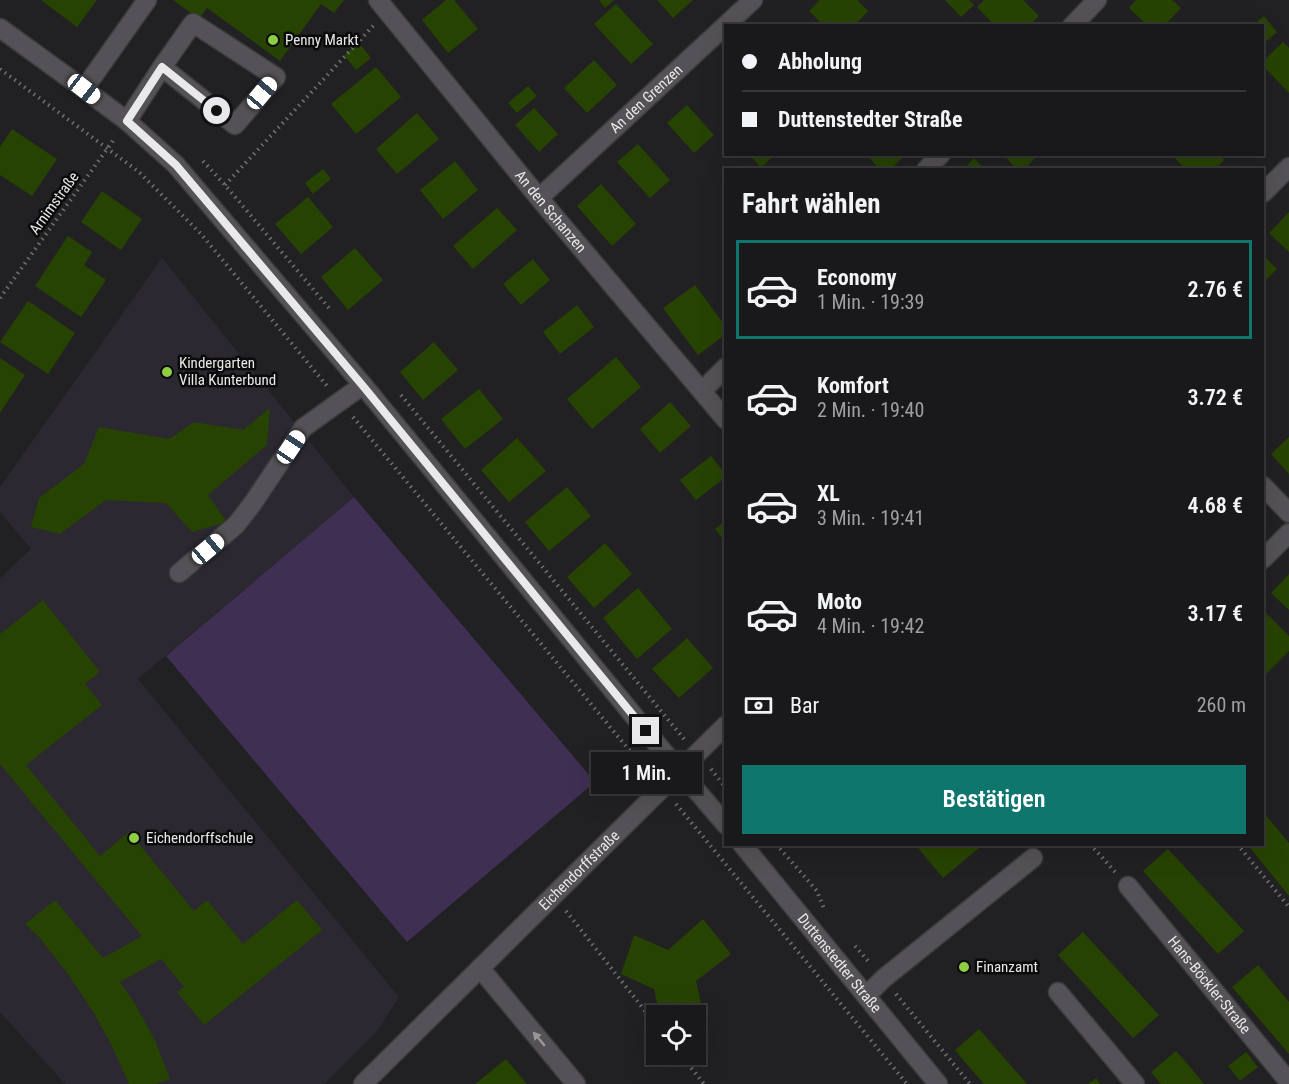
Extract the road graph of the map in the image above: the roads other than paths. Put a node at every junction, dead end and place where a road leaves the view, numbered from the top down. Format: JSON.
{"nodes":[{"id":1,"x":147,"y":0,"type":"edge"},
{"id":2,"x":753,"y":0,"type":"edge"},
{"id":3,"x":1097,"y":0,"type":"edge"},
{"id":4,"x":383,"y":6,"type":"edge"},
{"id":5,"x":727,"y":24,"type":"edge"},
{"id":6,"x":1074,"y":24,"type":"edge"},
{"id":7,"x":724,"y":27,"type":"edge"},
{"id":8,"x":0,"y":28,"type":"edge"},
{"id":9,"x":162,"y":67,"type":"junction"},
{"id":10,"x":84,"y":89,"type":"junction"},
{"id":11,"x":127,"y":121,"type":"junction"},
{"id":12,"x":939,"y":156,"type":"edge"},
{"id":13,"x":1289,"y":167,"type":"edge"},
{"id":14,"x":928,"y":168,"type":"edge"},
{"id":15,"x":1264,"y":192,"type":"edge"},
{"id":16,"x":539,"y":198,"type":"junction"},
{"id":17,"x":724,"y":369,"type":"edge"},
{"id":18,"x":363,"y":386,"type":"junction"},
{"id":19,"x":702,"y":391,"type":"junction"},
{"id":20,"x":724,"y":418,"type":"edge"},
{"id":21,"x":1264,"y":487,"type":"edge"},
{"id":22,"x":1289,"y":513,"type":"edge"},
{"id":23,"x":1289,"y":533,"type":"edge"},
{"id":24,"x":1264,"y":557,"type":"edge"},
{"id":25,"x":179,"y":573,"type":"dead end"},
{"id":26,"x":724,"y":727,"type":"edge"},
{"id":27,"x":680,"y":771,"type":"junction"},
{"id":28,"x":724,"y":823,"type":"edge"},
{"id":29,"x":744,"y":846,"type":"edge"},
{"id":30,"x":1033,"y":858,"type":"dead end"},
{"id":31,"x":1128,"y":886,"type":"road end"},
{"id":32,"x":480,"y":968,"type":"junction"},
{"id":33,"x":1058,"y":992,"type":"dead end"},
{"id":34,"x":866,"y":996,"type":"junction"},
{"id":35,"x":1289,"y":1082,"type":"edge"},
{"id":36,"x":363,"y":1084,"type":"edge"},
{"id":37,"x":576,"y":1084,"type":"edge"},
{"id":38,"x":938,"y":1084,"type":"edge"},
{"id":39,"x":1136,"y":1084,"type":"edge"}],
"edges":[{"from":1,"to":10,"type":"street"},
{"from":2,"to":5,"type":"street","name":"An den Grenzen"},
{"from":3,"to":6,"type":"street"},
{"from":4,"to":16,"type":"street","name":"An den Schanzen"},
{"from":7,"to":16,"type":"street","name":"An den Grenzen"},
{"from":8,"to":10,"type":"street"},
{"from":9,"to":9,"type":"street"},
{"from":9,"to":11,"type":"street"},
{"from":10,"to":11,"type":"street"},
{"from":11,"to":18,"type":"street"},
{"from":12,"to":14,"type":"street"},
{"from":13,"to":15,"type":"street"},
{"from":16,"to":19,"type":"street","name":"An den Schanzen"},
{"from":17,"to":19,"type":"street"},
{"from":18,"to":25,"type":"street"},
{"from":18,"to":27,"type":"street"},
{"from":19,"to":20,"type":"street","name":"An den Schanzen"},
{"from":21,"to":22,"type":"street"},
{"from":23,"to":24,"type":"street"},
{"from":26,"to":27,"type":"street","name":"Eichendorffstraße"},
{"from":27,"to":28,"type":"street"},
{"from":27,"to":32,"type":"street","name":"Eichendorffstraße"},
{"from":29,"to":34,"type":"street","name":"Duttenstedter Straße"},
{"from":30,"to":34,"type":"street"},
{"from":31,"to":35,"type":"street","name":"Hans-Böckler-Straße"},
{"from":32,"to":36,"type":"street","name":"Eichendorffstraße"},
{"from":37,"to":32,"type":"street","one_way":true},
{"from":33,"to":39,"type":"street"},
{"from":34,"to":38,"type":"street","name":"Duttenstedter Straße"}]}
